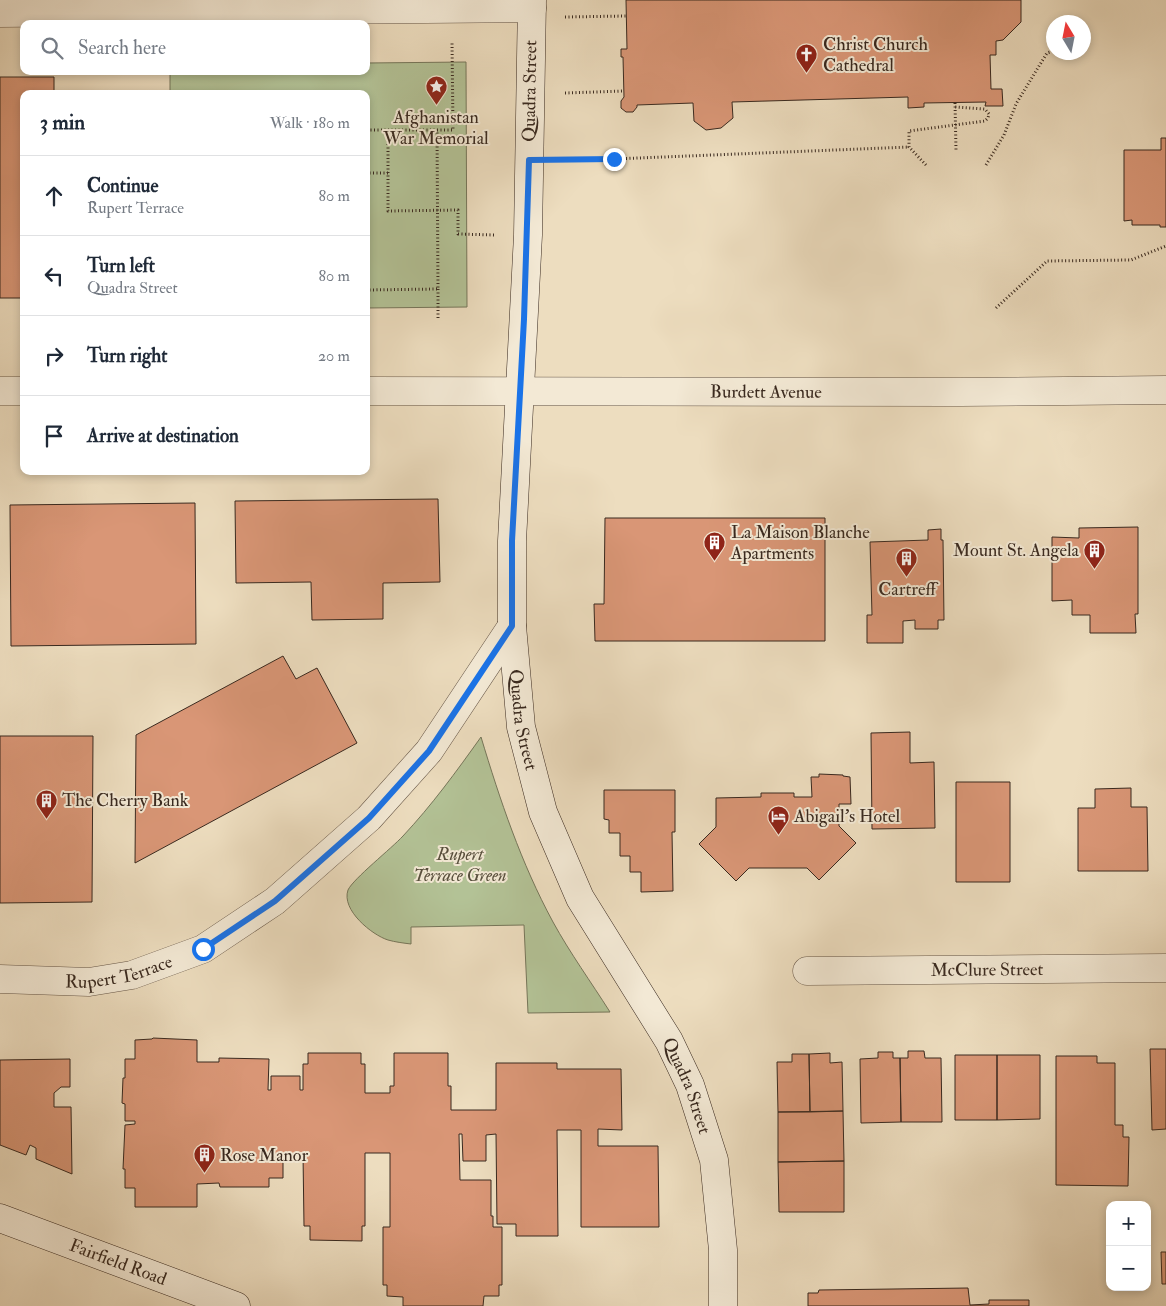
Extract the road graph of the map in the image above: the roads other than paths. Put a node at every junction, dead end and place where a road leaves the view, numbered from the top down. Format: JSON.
{"nodes":[{"id":1,"x":532,"y":4,"type":"edge"},
{"id":2,"x":0,"y":13,"type":"edge"},
{"id":3,"x":1166,"y":390,"type":"edge"},
{"id":4,"x":0,"y":391,"type":"edge"},
{"id":5,"x":20,"y":391,"type":"edge"},
{"id":6,"x":370,"y":391,"type":"edge"},
{"id":7,"x":520,"y":391,"type":"junction"},
{"id":8,"x":512,"y":626,"type":"junction"},
{"id":9,"x":1166,"y":968,"type":"edge"},
{"id":10,"x":807,"y":971,"type":"dead end"},
{"id":11,"x":0,"y":979,"type":"edge"},
{"id":12,"x":0,"y":1218,"type":"edge"},
{"id":13,"x":236,"y":1306,"type":"edge"},
{"id":14,"x":723,"y":1306,"type":"edge"}],
"edges":[{"from":1,"to":2,"type":"street"},
{"from":1,"to":7,"type":"street","name":"Quadra Street"},
{"from":3,"to":7,"type":"street","name":"Burdett Avenue"},
{"from":4,"to":5,"type":"street"},
{"from":6,"to":7,"type":"street","name":"Burdett Avenue"},
{"from":7,"to":8,"type":"street","name":"Quadra Street"},
{"from":8,"to":11,"type":"street","name":"Rupert Terrace"},
{"from":8,"to":14,"type":"street","name":"Quadra Street"},
{"from":9,"to":10,"type":"street","name":"McClure Street"},
{"from":12,"to":13,"type":"street","name":"Fairfield Road"}]}
